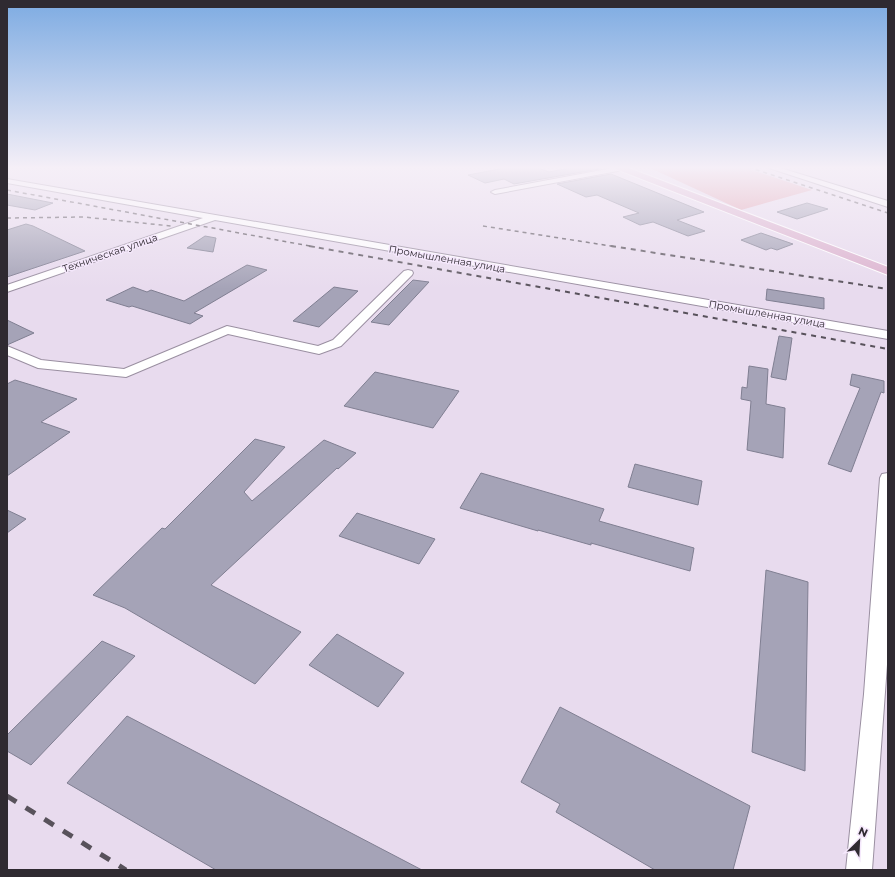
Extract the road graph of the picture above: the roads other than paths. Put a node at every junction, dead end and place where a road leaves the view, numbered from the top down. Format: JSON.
{"nodes":[{"id":1,"x":157,"y":208,"type":"edge"},
{"id":2,"x":726,"y":208,"type":"edge"},
{"id":3,"x":213,"y":218,"type":"junction"},
{"id":4,"x":888,"y":271,"type":"edge"},
{"id":5,"x":408,"y":273,"type":"dead end"},
{"id":6,"x":7,"y":289,"type":"edge"},
{"id":7,"x":888,"y":335,"type":"edge"},
{"id":8,"x":7,"y":350,"type":"edge"},
{"id":9,"x":888,"y":478,"type":"edge"},
{"id":10,"x":859,"y":870,"type":"edge"}],
"edges":[{"from":1,"to":3,"type":"street","name":"Промышленная улица"},
{"from":2,"to":4,"type":"main road"},
{"from":3,"to":6,"type":"street","name":"Техническая улица"},
{"from":3,"to":7,"type":"street","name":"Промышленная улица"},
{"from":5,"to":8,"type":"street"},
{"from":9,"to":10,"type":"street"}]}
